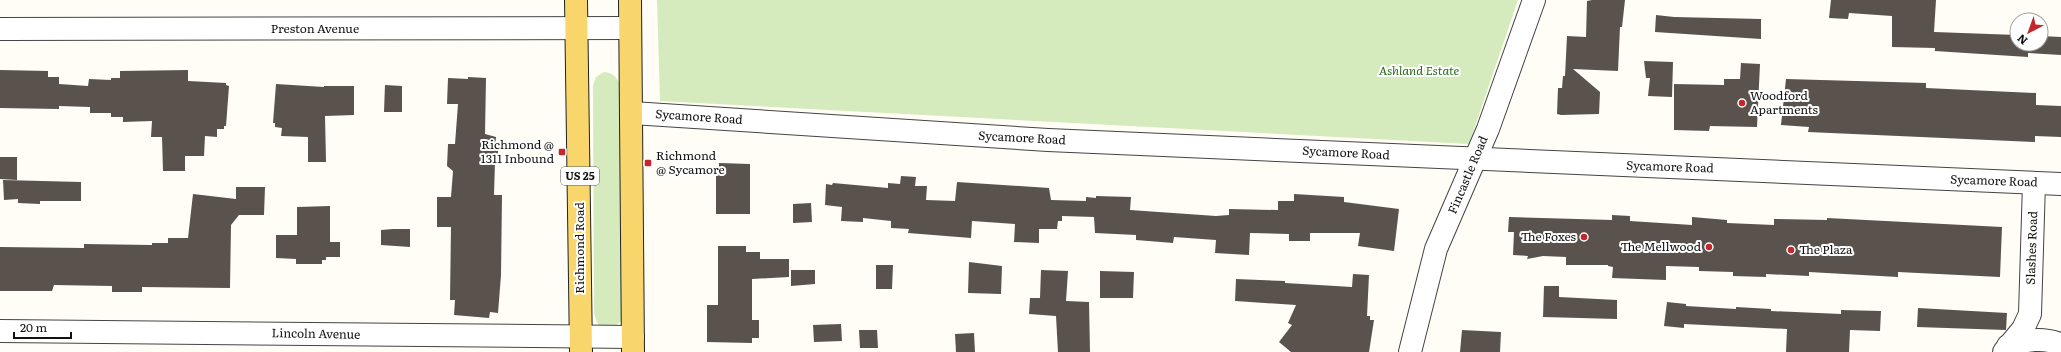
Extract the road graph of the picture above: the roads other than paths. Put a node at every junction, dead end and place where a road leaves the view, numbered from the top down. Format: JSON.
{"nodes":[{"id":1,"x":576,"y":0,"type":"edge"},
{"id":2,"x":630,"y":0,"type":"edge"},
{"id":3,"x":1534,"y":0,"type":"edge"},
{"id":4,"x":630,"y":28,"type":"junction"},
{"id":5,"x":0,"y":29,"type":"edge"},
{"id":6,"x":577,"y":29,"type":"junction"},
{"id":7,"x":632,"y":113,"type":"junction"},
{"id":8,"x":1475,"y":159,"type":"junction"},
{"id":9,"x":2034,"y":183,"type":"junction"},
{"id":10,"x":2061,"y":184,"type":"edge"},
{"id":11,"x":2030,"y":314,"type":"junction"},
{"id":12,"x":0,"y":331,"type":"edge"},
{"id":13,"x":581,"y":344,"type":"edge"},
{"id":14,"x":2061,"y":344,"type":"edge"},
{"id":15,"x":633,"y":345,"type":"edge"},
{"id":16,"x":2006,"y":349,"type":"edge"},
{"id":17,"x":1410,"y":352,"type":"edge"}],
"edges":[{"from":1,"to":6,"type":"main road","name":"Richmond Road","number":"US 25"},
{"from":2,"to":4,"type":"main road"},
{"from":3,"to":8,"type":"street","name":"Fincastle Road"},
{"from":4,"to":6,"type":"street","name":"Preston Avenue"},
{"from":4,"to":7,"type":"main road"},
{"from":5,"to":6,"type":"street","name":"Preston Avenue"},
{"from":6,"to":13,"type":"main road","name":"Richmond Road","number":"US 25"},
{"from":7,"to":8,"type":"street","name":"Sycamore Road"},
{"from":7,"to":15,"type":"main road"},
{"from":8,"to":9,"type":"street","name":"Sycamore Road"},
{"from":8,"to":17,"type":"street","name":"Fincastle Road"},
{"from":9,"to":10,"type":"street","name":"Sycamore Road"},
{"from":9,"to":11,"type":"street","name":"Slashes Road"},
{"from":11,"to":14,"type":"street"},
{"from":11,"to":16,"type":"street","name":"Slashes Road"},
{"from":12,"to":13,"type":"street","name":"Lincoln Avenue"},
{"from":13,"to":15,"type":"street","name":"Lincoln Avenue"},
{"from":14,"to":16,"type":"street"}]}
